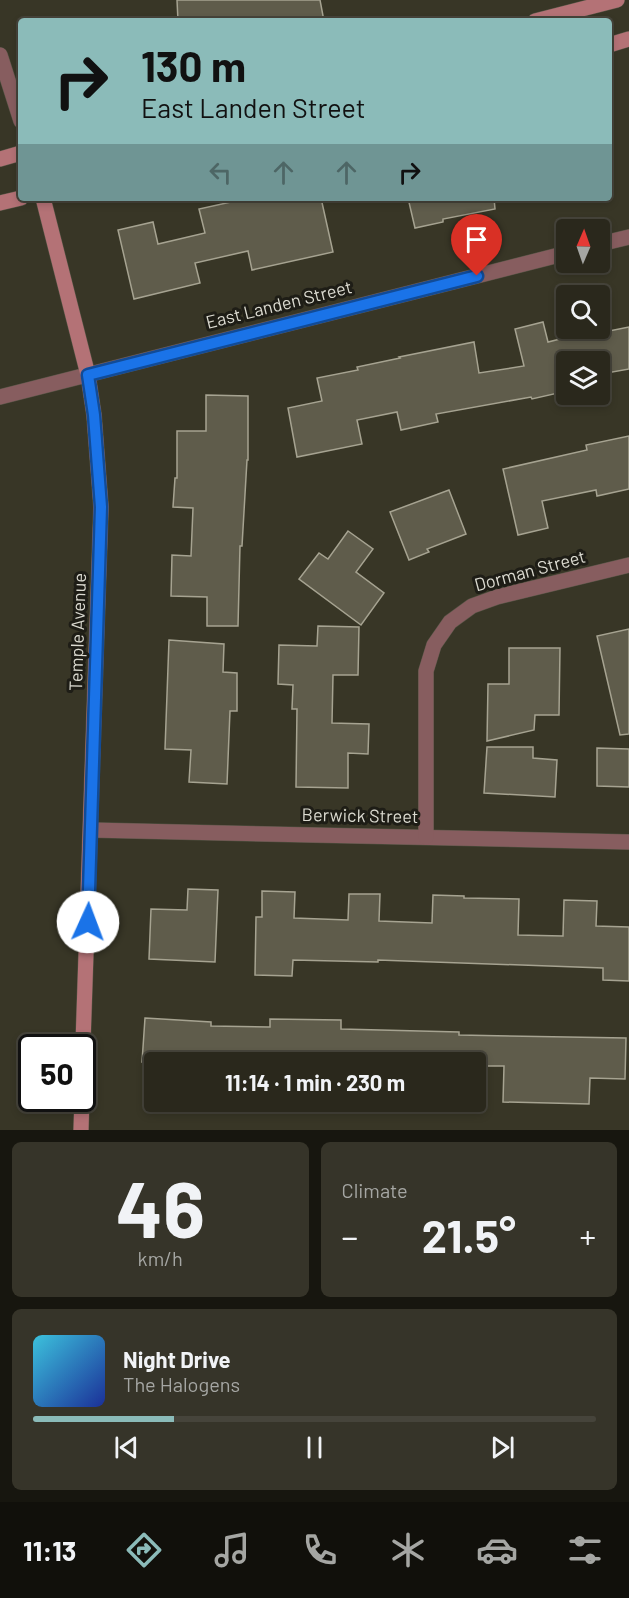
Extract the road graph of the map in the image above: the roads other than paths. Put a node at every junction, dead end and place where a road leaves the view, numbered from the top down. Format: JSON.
{"nodes":[{"id":1,"x":617,"y":0,"type":"edge"},
{"id":2,"x":547,"y":18,"type":"edge"},
{"id":3,"x":629,"y":39,"type":"edge"},
{"id":4,"x":612,"y":44,"type":"edge"},
{"id":5,"x":0,"y":55,"type":"edge"},
{"id":6,"x":18,"y":112,"type":"edge"},
{"id":7,"x":18,"y":154,"type":"edge"},
{"id":8,"x":0,"y":159,"type":"edge"},
{"id":9,"x":18,"y":199,"type":"edge"},
{"id":10,"x":44,"y":201,"type":"edge"},
{"id":11,"x":0,"y":203,"type":"edge"},
{"id":12,"x":629,"y":237,"type":"edge"},
{"id":13,"x":610,"y":242,"type":"edge"},
{"id":14,"x":556,"y":256,"type":"edge"},
{"id":15,"x":88,"y":375,"type":"junction"},
{"id":16,"x":0,"y":397,"type":"edge"},
{"id":17,"x":629,"y":565,"type":"edge"},
{"id":18,"x":91,"y":830,"type":"junction"},
{"id":19,"x":426,"y":837,"type":"junction"},
{"id":20,"x":629,"y":842,"type":"edge"},
{"id":21,"x":83,"y":1034,"type":"edge"},
{"id":22,"x":82,"y":1112,"type":"edge"},
{"id":23,"x":81,"y":1130,"type":"edge"}],
"edges":[{"from":1,"to":2,"type":"main road"},
{"from":3,"to":4,"type":"main road"},
{"from":5,"to":6,"type":"street"},
{"from":7,"to":8,"type":"main road"},
{"from":9,"to":11,"type":"main road"},
{"from":10,"to":15,"type":"main road","name":"Temple Avenue"},
{"from":12,"to":13,"type":"street"},
{"from":14,"to":15,"type":"street","name":"East Landen Street"},
{"from":15,"to":16,"type":"street","name":"East Landen Street"},
{"from":15,"to":18,"type":"main road","name":"Temple Avenue"},
{"from":17,"to":19,"type":"street","name":"Dorman Street"},
{"from":18,"to":19,"type":"street","name":"Berwick Street"},
{"from":18,"to":21,"type":"main road","name":"Temple Avenue"},
{"from":19,"to":20,"type":"street","name":"Berwick Street"},
{"from":22,"to":23,"type":"main road"}]}
